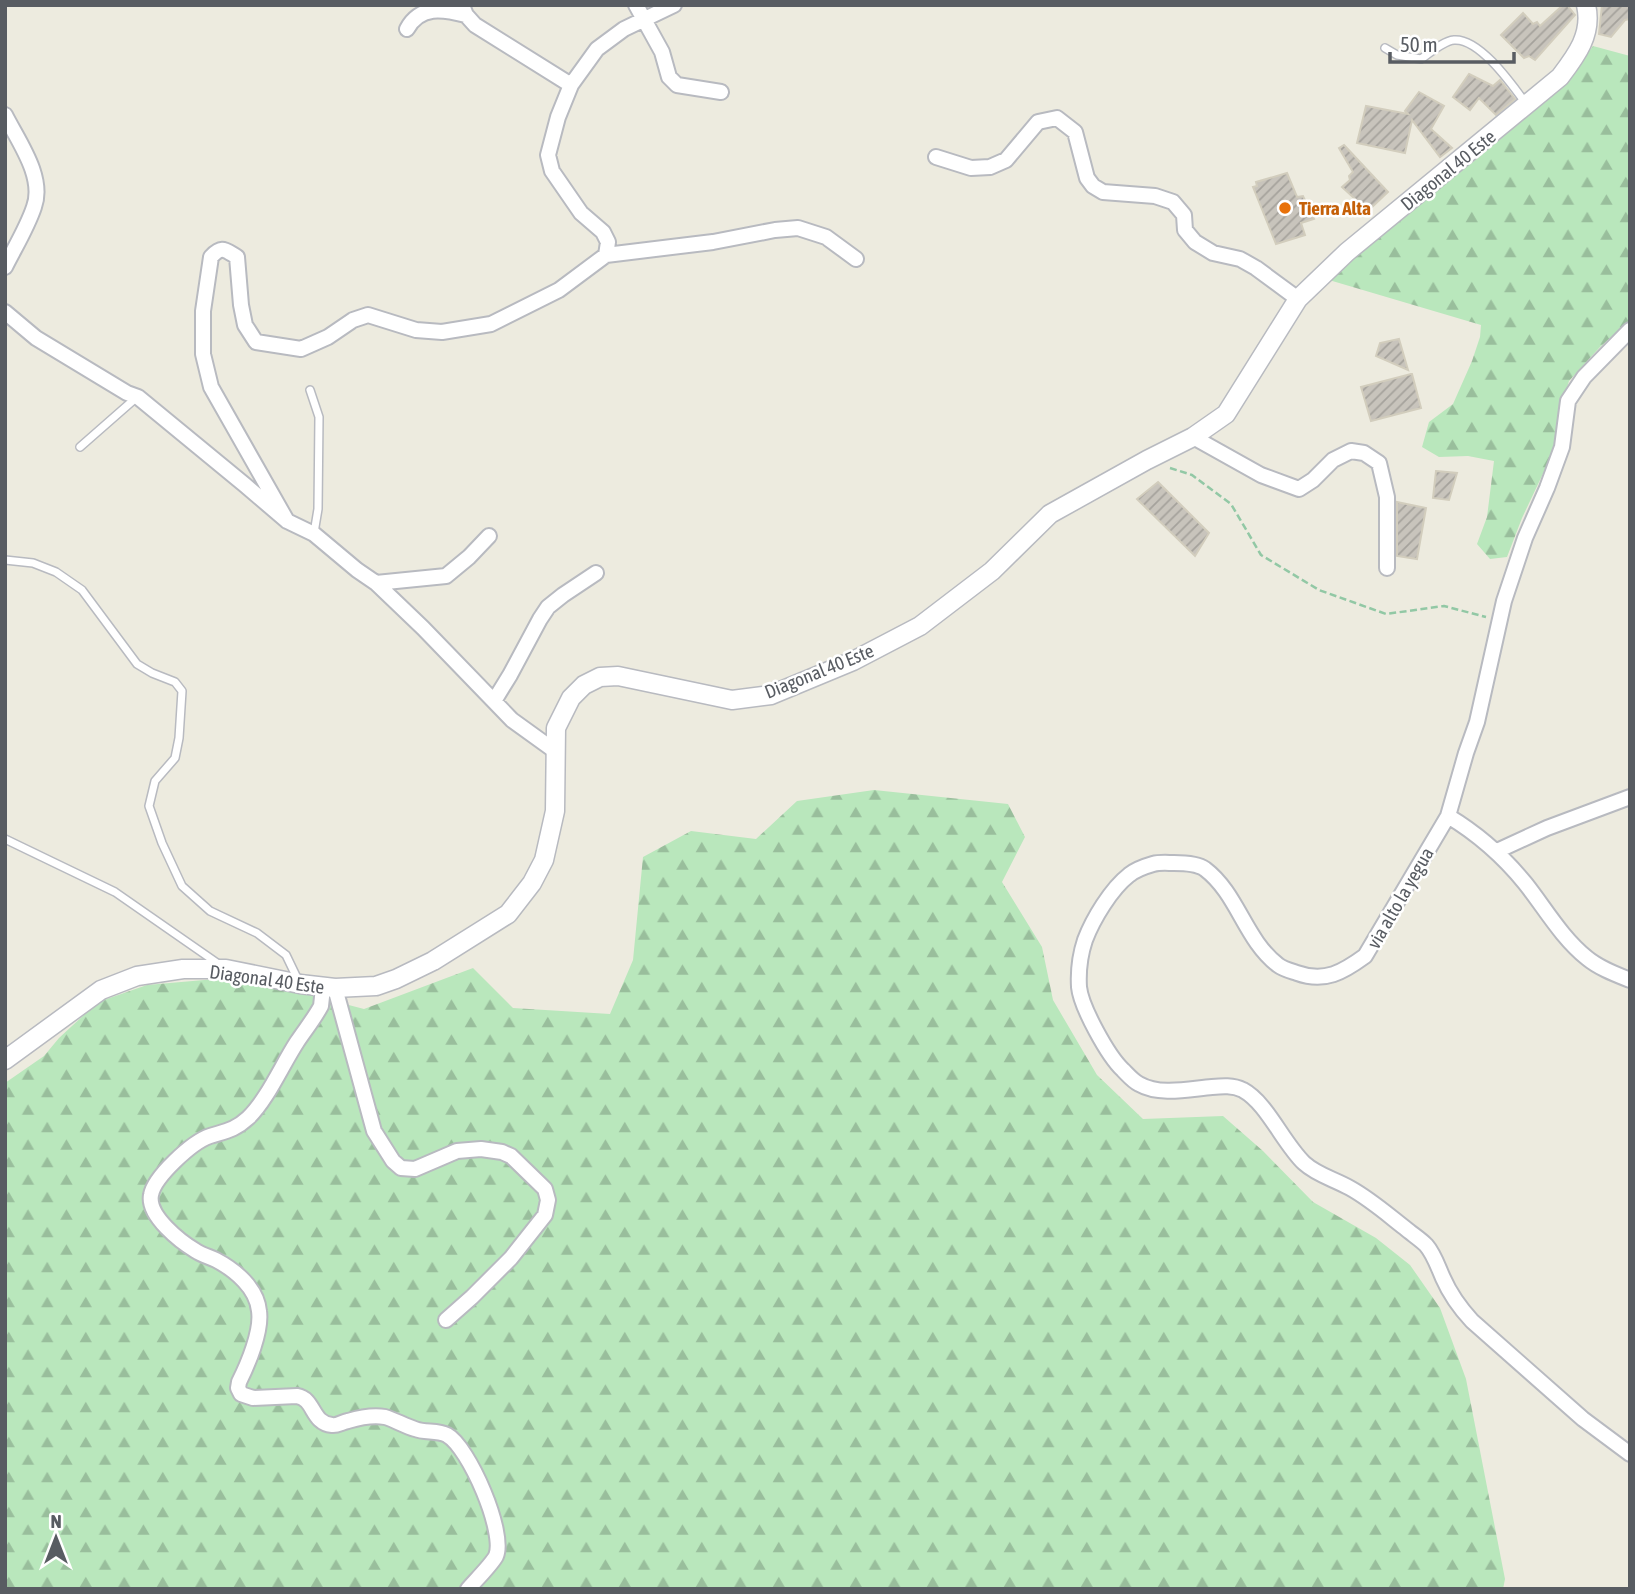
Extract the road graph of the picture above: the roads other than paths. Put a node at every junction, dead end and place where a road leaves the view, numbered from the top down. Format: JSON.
{"nodes":[{"id":1,"x":636,"y":5,"type":"edge"},
{"id":2,"x":674,"y":5,"type":"edge"},
{"id":3,"x":1586,"y":5,"type":"edge"},
{"id":4,"x":464,"y":10,"type":"edge"},
{"id":5,"x":644,"y":19,"type":"junction"},
{"id":6,"x":407,"y":29,"type":"dead end"},
{"id":7,"x":1385,"y":48,"type":"dead end"},
{"id":8,"x":571,"y":85,"type":"junction"},
{"id":9,"x":721,"y":92,"type":"dead end"},
{"id":10,"x":1528,"y":105,"type":"junction"},
{"id":11,"x":5,"y":115,"type":"edge"},
{"id":12,"x":936,"y":157,"type":"dead end"},
{"id":13,"x":606,"y":255,"type":"junction"},
{"id":14,"x":856,"y":259,"type":"dead end"},
{"id":15,"x":5,"y":267,"type":"edge"},
{"id":16,"x":1298,"y":299,"type":"junction"},
{"id":17,"x":5,"y":312,"type":"edge"},
{"id":18,"x":1630,"y":330,"type":"edge"},
{"id":19,"x":310,"y":390,"type":"dead end"},
{"id":20,"x":138,"y":397,"type":"junction"},
{"id":21,"x":1193,"y":437,"type":"junction"},
{"id":22,"x":80,"y":447,"type":"dead end"},
{"id":23,"x":287,"y":521,"type":"junction"},
{"id":24,"x":314,"y":534,"type":"junction"},
{"id":25,"x":489,"y":536,"type":"dead end"},
{"id":26,"x":5,"y":560,"type":"edge"},
{"id":27,"x":1387,"y":568,"type":"dead end"},
{"id":28,"x":596,"y":573,"type":"dead end"},
{"id":29,"x":376,"y":583,"type":"junction"},
{"id":30,"x":494,"y":701,"type":"junction"},
{"id":31,"x":555,"y":751,"type":"junction"},
{"id":32,"x":1630,"y":797,"type":"edge"},
{"id":33,"x":1448,"y":817,"type":"junction"},
{"id":34,"x":5,"y":839,"type":"edge"},
{"id":35,"x":1497,"y":851,"type":"junction"},
{"id":36,"x":226,"y":969,"type":"junction"},
{"id":37,"x":1630,"y":980,"type":"edge"},
{"id":38,"x":300,"y":984,"type":"junction"},
{"id":39,"x":329,"y":988,"type":"junction"},
{"id":40,"x":5,"y":1060,"type":"edge"},
{"id":41,"x":446,"y":1321,"type":"dead end"},
{"id":42,"x":1630,"y":1454,"type":"edge"},
{"id":43,"x":468,"y":1589,"type":"edge"}],
"edges":[{"from":1,"to":5,"type":"street"},
{"from":2,"to":5,"type":"street"},
{"from":3,"to":10,"type":"street","name":"Diagonal 40 Este"},
{"from":4,"to":6,"type":"street"},
{"from":4,"to":8,"type":"street"},
{"from":5,"to":8,"type":"street"},
{"from":5,"to":9,"type":"street"},
{"from":7,"to":10,"type":"lane"},
{"from":8,"to":13,"type":"street"},
{"from":10,"to":16,"type":"street","name":"Diagonal 40 Este"},
{"from":11,"to":15,"type":"street"},
{"from":12,"to":16,"type":"street"},
{"from":13,"to":14,"type":"street"},
{"from":13,"to":23,"type":"street"},
{"from":16,"to":21,"type":"street","name":"Diagonal 40 Este"},
{"from":17,"to":20,"type":"street"},
{"from":18,"to":33,"type":"street","name":"via alto la yegua"},
{"from":19,"to":24,"type":"lane"},
{"from":20,"to":22,"type":"lane"},
{"from":20,"to":23,"type":"street"},
{"from":21,"to":27,"type":"street"},
{"from":21,"to":31,"type":"street","name":"Diagonal 40 Este"},
{"from":23,"to":24,"type":"street"},
{"from":24,"to":29,"type":"street"},
{"from":25,"to":29,"type":"street"},
{"from":26,"to":38,"type":"lane"},
{"from":28,"to":30,"type":"street"},
{"from":29,"to":30,"type":"street"},
{"from":30,"to":31,"type":"street"},
{"from":31,"to":39,"type":"street","name":"Diagonal 40 Este"},
{"from":32,"to":35,"type":"street"},
{"from":33,"to":35,"type":"street"},
{"from":33,"to":42,"type":"street","name":"via alto la yegua"},
{"from":34,"to":36,"type":"lane"},
{"from":35,"to":37,"type":"street"},
{"from":36,"to":38,"type":"street","name":"Diagonal 40 Este"},
{"from":36,"to":40,"type":"street","name":"Diagonal 40 Este"},
{"from":38,"to":39,"type":"street","name":"Diagonal 40 Este"},
{"from":39,"to":41,"type":"street"},
{"from":39,"to":43,"type":"street"}]}
